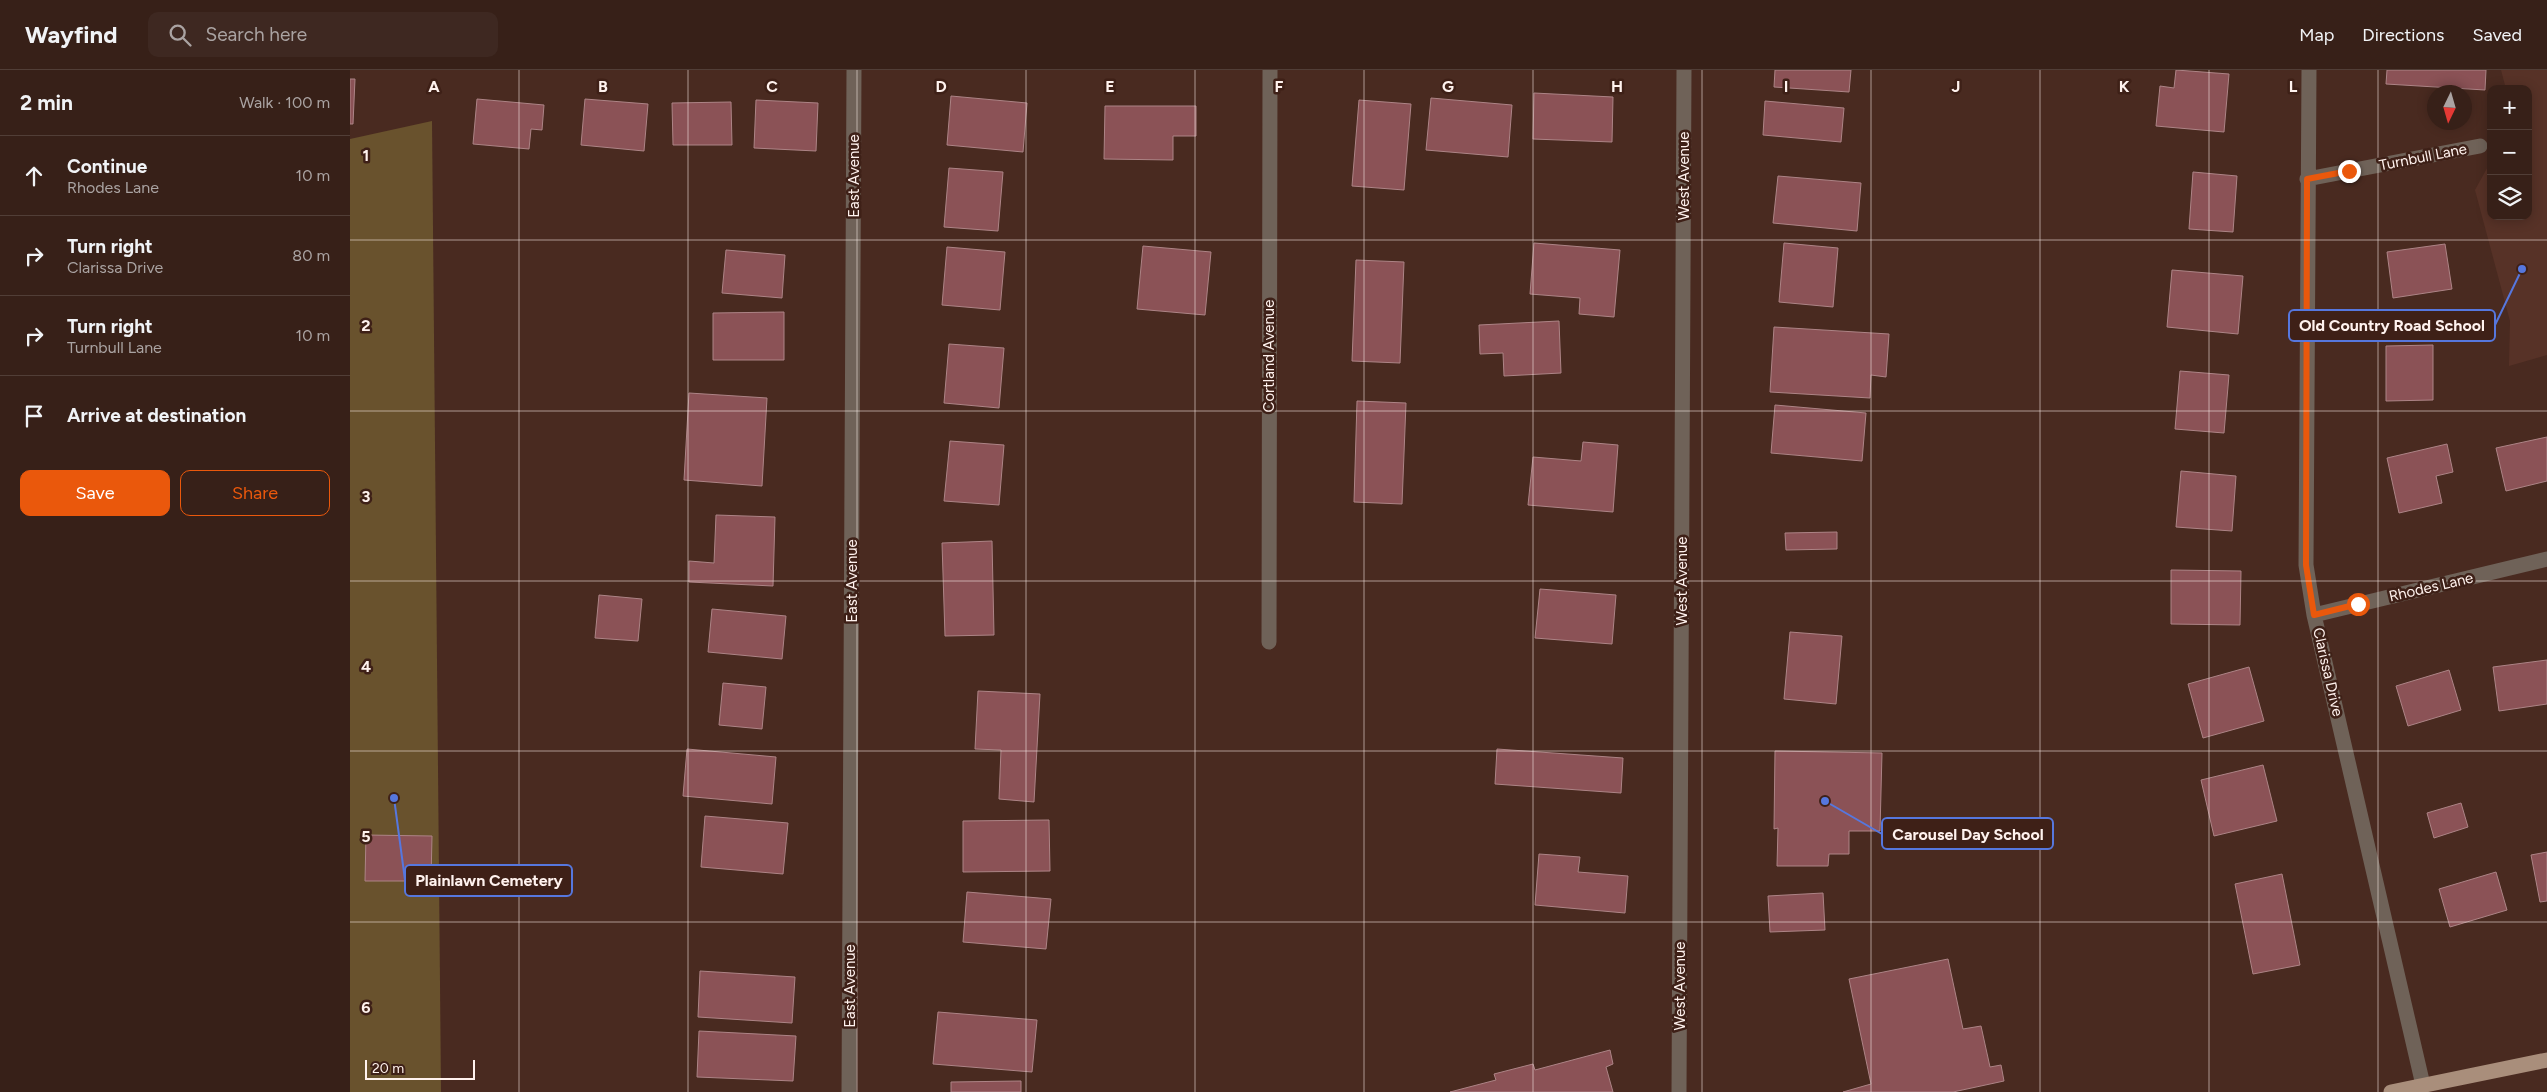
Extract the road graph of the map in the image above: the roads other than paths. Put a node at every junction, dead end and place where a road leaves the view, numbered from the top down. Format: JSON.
{"nodes":[{"id":1,"x":854,"y":70,"type":"edge"},
{"id":2,"x":1270,"y":70,"type":"edge"},
{"id":3,"x":1684,"y":70,"type":"edge"},
{"id":4,"x":2309,"y":70,"type":"edge"},
{"id":5,"x":2480,"y":146,"type":"dead end"},
{"id":6,"x":2307,"y":179,"type":"junction"},
{"id":7,"x":2547,"y":559,"type":"edge"},
{"id":8,"x":2314,"y":615,"type":"junction"},
{"id":9,"x":1269,"y":642,"type":"dead end"},
{"id":10,"x":2547,"y":1060,"type":"edge"},
{"id":11,"x":2422,"y":1085,"type":"junction"},
{"id":12,"x":849,"y":1092,"type":"edge"},
{"id":13,"x":1679,"y":1092,"type":"edge"},
{"id":14,"x":2391,"y":1092,"type":"edge"}],
"edges":[{"from":1,"to":12,"type":"street","name":"East Avenue"},
{"from":2,"to":9,"type":"street","name":"Cortland Avenue"},
{"from":3,"to":13,"type":"street","name":"West Avenue"},
{"from":4,"to":6,"type":"street","name":"Clarissa Drive"},
{"from":5,"to":6,"type":"street","name":"Turnbull Lane"},
{"from":6,"to":8,"type":"street","name":"Clarissa Drive"},
{"from":7,"to":8,"type":"street","name":"Rhodes Lane"},
{"from":8,"to":11,"type":"street","name":"Clarissa Drive"},
{"from":10,"to":11,"type":"main road"},
{"from":11,"to":14,"type":"main road"}]}
